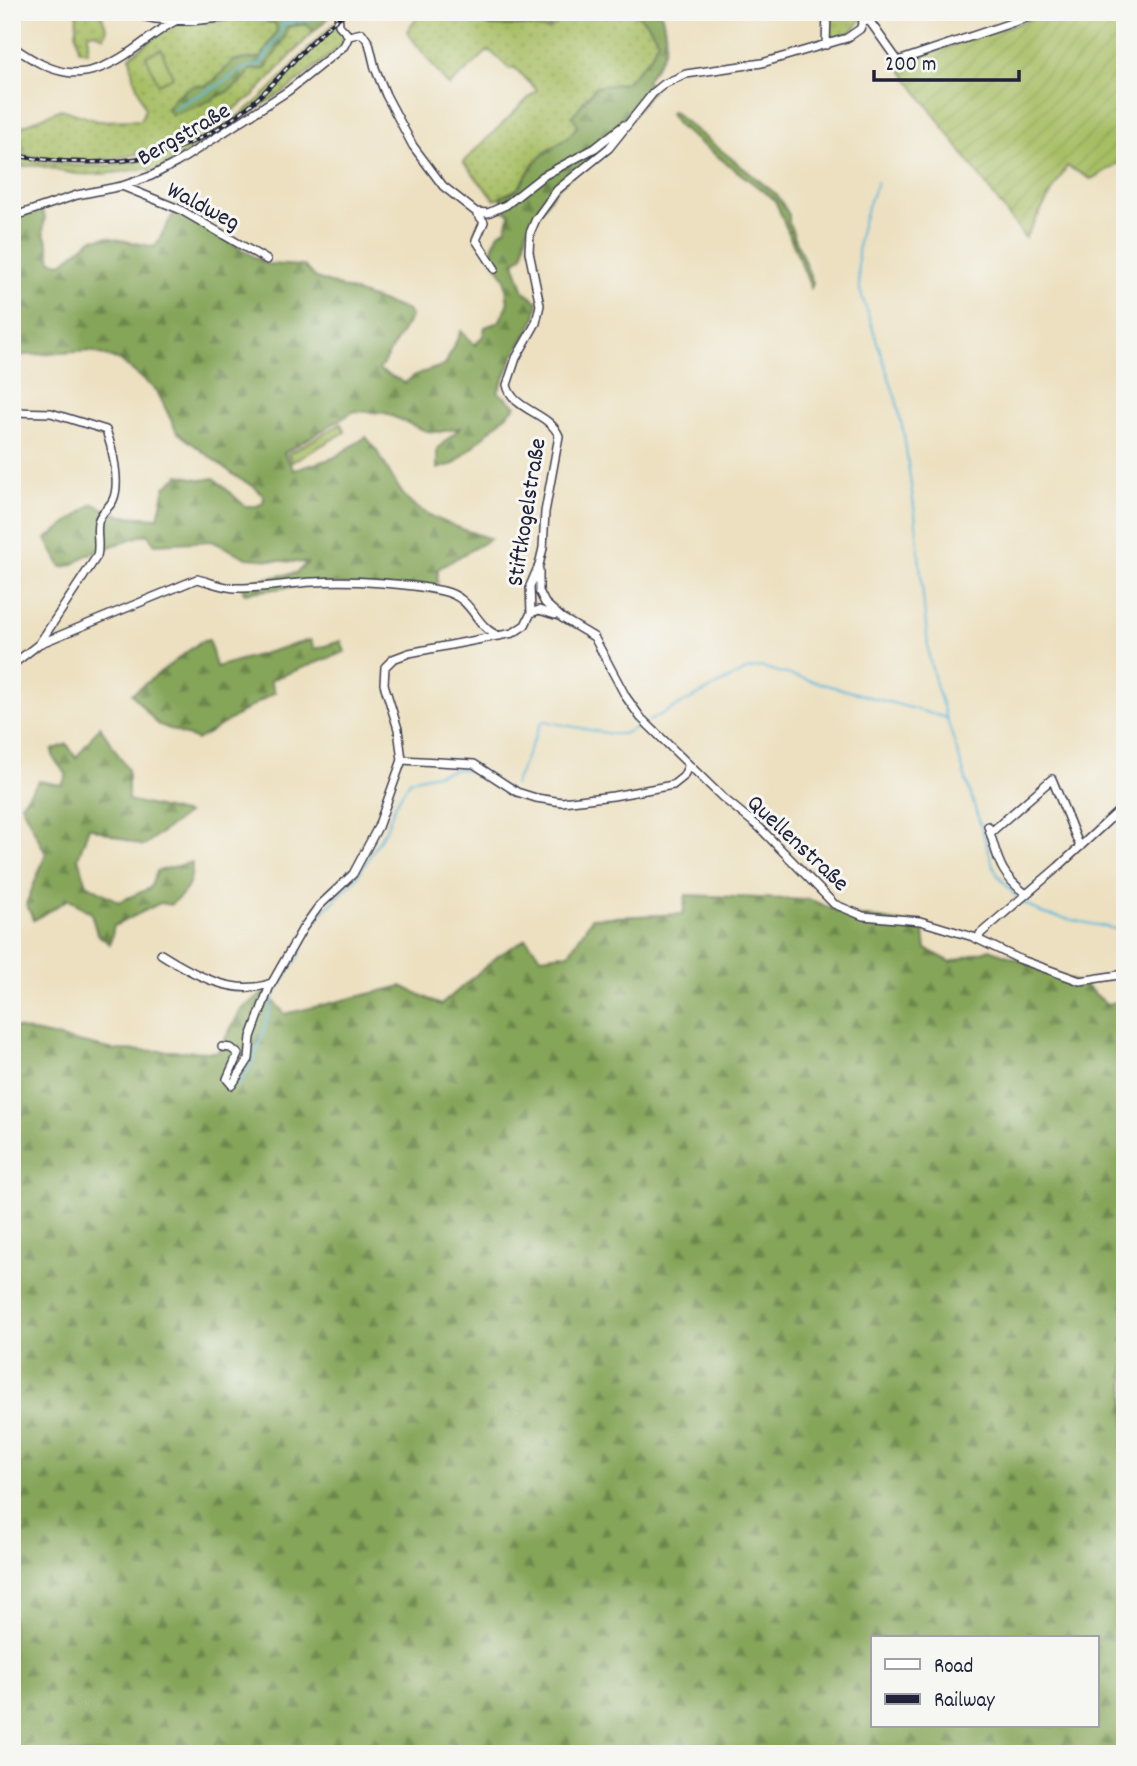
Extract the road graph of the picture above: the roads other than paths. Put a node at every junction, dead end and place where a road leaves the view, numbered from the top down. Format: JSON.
{"nodes":[{"id":1,"x":122,"y":12,"type":"edge"},
{"id":2,"x":163,"y":12,"type":"edge"},
{"id":3,"x":281,"y":12,"type":"edge"},
{"id":4,"x":338,"y":12,"type":"edge"},
{"id":5,"x":827,"y":12,"type":"edge"},
{"id":6,"x":1044,"y":12,"type":"edge"},
{"id":7,"x":866,"y":15,"type":"edge"},
{"id":8,"x":177,"y":20,"type":"junction"},
{"id":9,"x":349,"y":36,"type":"junction"},
{"id":10,"x":826,"y":44,"type":"junction"},
{"id":11,"x":12,"y":46,"type":"edge"},
{"id":12,"x":633,"y":118,"type":"junction"},
{"id":13,"x":122,"y":186,"type":"junction"},
{"id":14,"x":476,"y":212,"type":"junction"},
{"id":15,"x":488,"y":213,"type":"junction"},
{"id":16,"x":12,"y":217,"type":"edge"},
{"id":17,"x":484,"y":222,"type":"junction"},
{"id":18,"x":267,"y":260,"type":"dead end"},
{"id":19,"x":495,"y":269,"type":"dead end"},
{"id":20,"x":12,"y":412,"type":"edge"},
{"id":21,"x":540,"y":565,"type":"junction"},
{"id":22,"x":531,"y":613,"type":"junction"},
{"id":23,"x":562,"y":618,"type":"junction"},
{"id":24,"x":501,"y":636,"type":"junction"},
{"id":25,"x":39,"y":644,"type":"junction"},
{"id":26,"x":12,"y":666,"type":"edge"},
{"id":27,"x":402,"y":749,"type":"junction"},
{"id":28,"x":412,"y":759,"type":"junction"},
{"id":29,"x":402,"y":760,"type":"junction"},
{"id":30,"x":689,"y":765,"type":"junction"},
{"id":31,"x":1125,"y":805,"type":"edge"},
{"id":32,"x":1080,"y":847,"type":"junction"},
{"id":33,"x":1022,"y":897,"type":"junction"},
{"id":34,"x":979,"y":940,"type":"junction"},
{"id":35,"x":161,"y":954,"type":"dead end"},
{"id":36,"x":1125,"y":974,"type":"edge"},
{"id":37,"x":272,"y":983,"type":"junction"},
{"id":38,"x":222,"y":1046,"type":"dead end"}],
"edges":[{"from":1,"to":8,"type":"street"},
{"from":2,"to":8,"type":"street"},
{"from":3,"to":8,"type":"street"},
{"from":4,"to":9,"type":"street"},
{"from":5,"to":10,"type":"street"},
{"from":6,"to":7,"type":"street"},
{"from":7,"to":10,"type":"street","name":"Stiftkogelstraße"},
{"from":8,"to":11,"type":"street"},
{"from":9,"to":13,"type":"street","name":"Bergstraße"},
{"from":9,"to":14,"type":"street"},
{"from":10,"to":12,"type":"street","name":"Stiftkogelstraße"},
{"from":12,"to":15,"type":"street"},
{"from":12,"to":21,"type":"street","name":"Stiftkogelstraße"},
{"from":13,"to":16,"type":"street","name":"Bergstraße"},
{"from":13,"to":18,"type":"street","name":"Waldweg"},
{"from":14,"to":15,"type":"street"},
{"from":14,"to":17,"type":"street"},
{"from":15,"to":17,"type":"street"},
{"from":17,"to":19,"type":"street"},
{"from":20,"to":25,"type":"street","name":"Stiftkogelstraße"},
{"from":21,"to":22,"type":"street","name":"Stiftkogelstraße"},
{"from":21,"to":23,"type":"street","name":"Quellenstraße"},
{"from":22,"to":23,"type":"street","name":"Quellenstraße"},
{"from":22,"to":24,"type":"street","name":"Stiftkogelstraße"},
{"from":23,"to":30,"type":"street","name":"Quellenstraße"},
{"from":24,"to":25,"type":"street","name":"Stiftkogelstraße"},
{"from":24,"to":27,"type":"street"},
{"from":25,"to":26,"type":"street","name":"Stiftkogelstraße"},
{"from":27,"to":28,"type":"street"},
{"from":27,"to":29,"type":"street"},
{"from":28,"to":29,"type":"street"},
{"from":28,"to":30,"type":"street"},
{"from":29,"to":37,"type":"street"},
{"from":30,"to":34,"type":"street","name":"Quellenstraße"},
{"from":31,"to":32,"type":"street"},
{"from":32,"to":33,"type":"street"},
{"from":32,"to":33,"type":"street"},
{"from":33,"to":34,"type":"street"},
{"from":34,"to":36,"type":"street","name":"Quellenstraße"},
{"from":35,"to":37,"type":"street"},
{"from":37,"to":38,"type":"street"}]}
